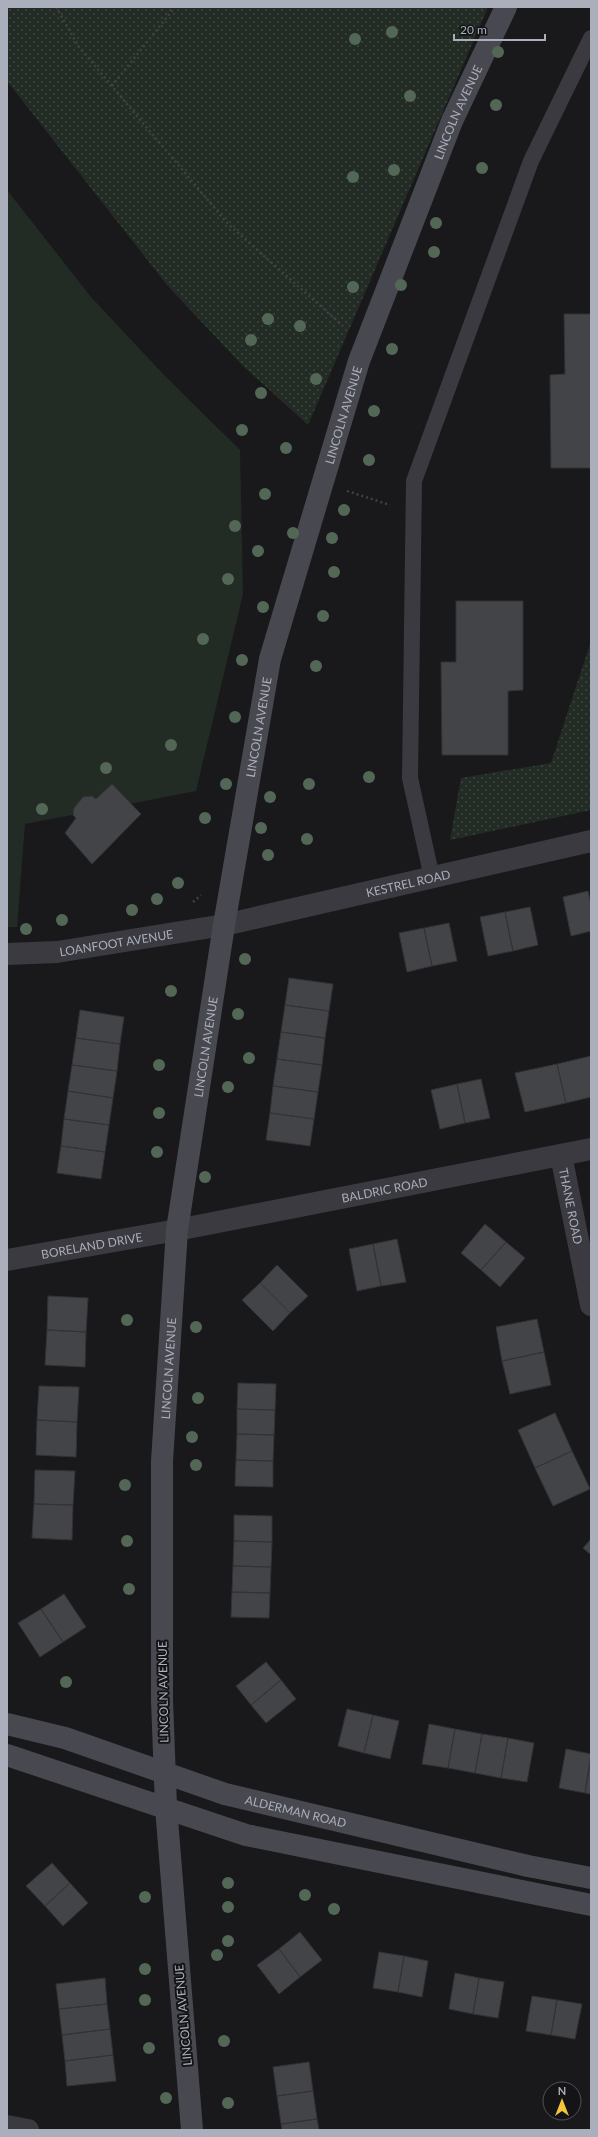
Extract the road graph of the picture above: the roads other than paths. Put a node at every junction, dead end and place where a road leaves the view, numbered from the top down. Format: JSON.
{"nodes":[{"id":1,"x":506,"y":7,"type":"edge"},
{"id":2,"x":591,"y":38,"type":"edge"},
{"id":3,"x":591,"y":841,"type":"edge"},
{"id":4,"x":432,"y":878,"type":"junction"},
{"id":5,"x":224,"y":925,"type":"junction"},
{"id":6,"x":7,"y":954,"type":"edge"},
{"id":7,"x":591,"y":1148,"type":"edge"},
{"id":8,"x":560,"y":1155,"type":"junction"},
{"id":9,"x":177,"y":1230,"type":"junction"},
{"id":10,"x":7,"y":1260,"type":"edge"},
{"id":11,"x":591,"y":1305,"type":"edge"},
{"id":12,"x":7,"y":1724,"type":"edge"},
{"id":13,"x":7,"y":1755,"type":"edge"},
{"id":14,"x":165,"y":1774,"type":"junction"},
{"id":15,"x":166,"y":1808,"type":"junction"},
{"id":16,"x":591,"y":1878,"type":"edge"},
{"id":17,"x":591,"y":1905,"type":"edge"},
{"id":18,"x":7,"y":2126,"type":"edge"},
{"id":19,"x":28,"y":2130,"type":"edge"},
{"id":20,"x":192,"y":2130,"type":"edge"}],
"edges":[{"from":1,"to":5,"type":"street","name":"LINCOLN AVENUE"},
{"from":2,"to":4,"type":"lane"},
{"from":3,"to":4,"type":"street","name":"KESTREL ROAD"},
{"from":4,"to":5,"type":"street","name":"KESTREL ROAD"},
{"from":5,"to":6,"type":"street","name":"LOANFOOT AVENUE"},
{"from":5,"to":9,"type":"street","name":"LINCOLN AVENUE"},
{"from":7,"to":8,"type":"street","name":"BALDRIC ROAD"},
{"from":8,"to":9,"type":"street","name":"BALDRIC ROAD"},
{"from":8,"to":11,"type":"street","name":"THANE ROAD"},
{"from":9,"to":10,"type":"street","name":"BORELAND DRIVE"},
{"from":9,"to":14,"type":"street","name":"LINCOLN AVENUE"},
{"from":12,"to":14,"type":"street","name":"ALDERMAN ROAD"},
{"from":13,"to":15,"type":"street"},
{"from":14,"to":15,"type":"street","name":"LINCOLN AVENUE"},
{"from":14,"to":16,"type":"street","name":"ALDERMAN ROAD"},
{"from":15,"to":17,"type":"street"},
{"from":15,"to":20,"type":"street","name":"LINCOLN AVENUE"},
{"from":18,"to":19,"type":"street"}]}
